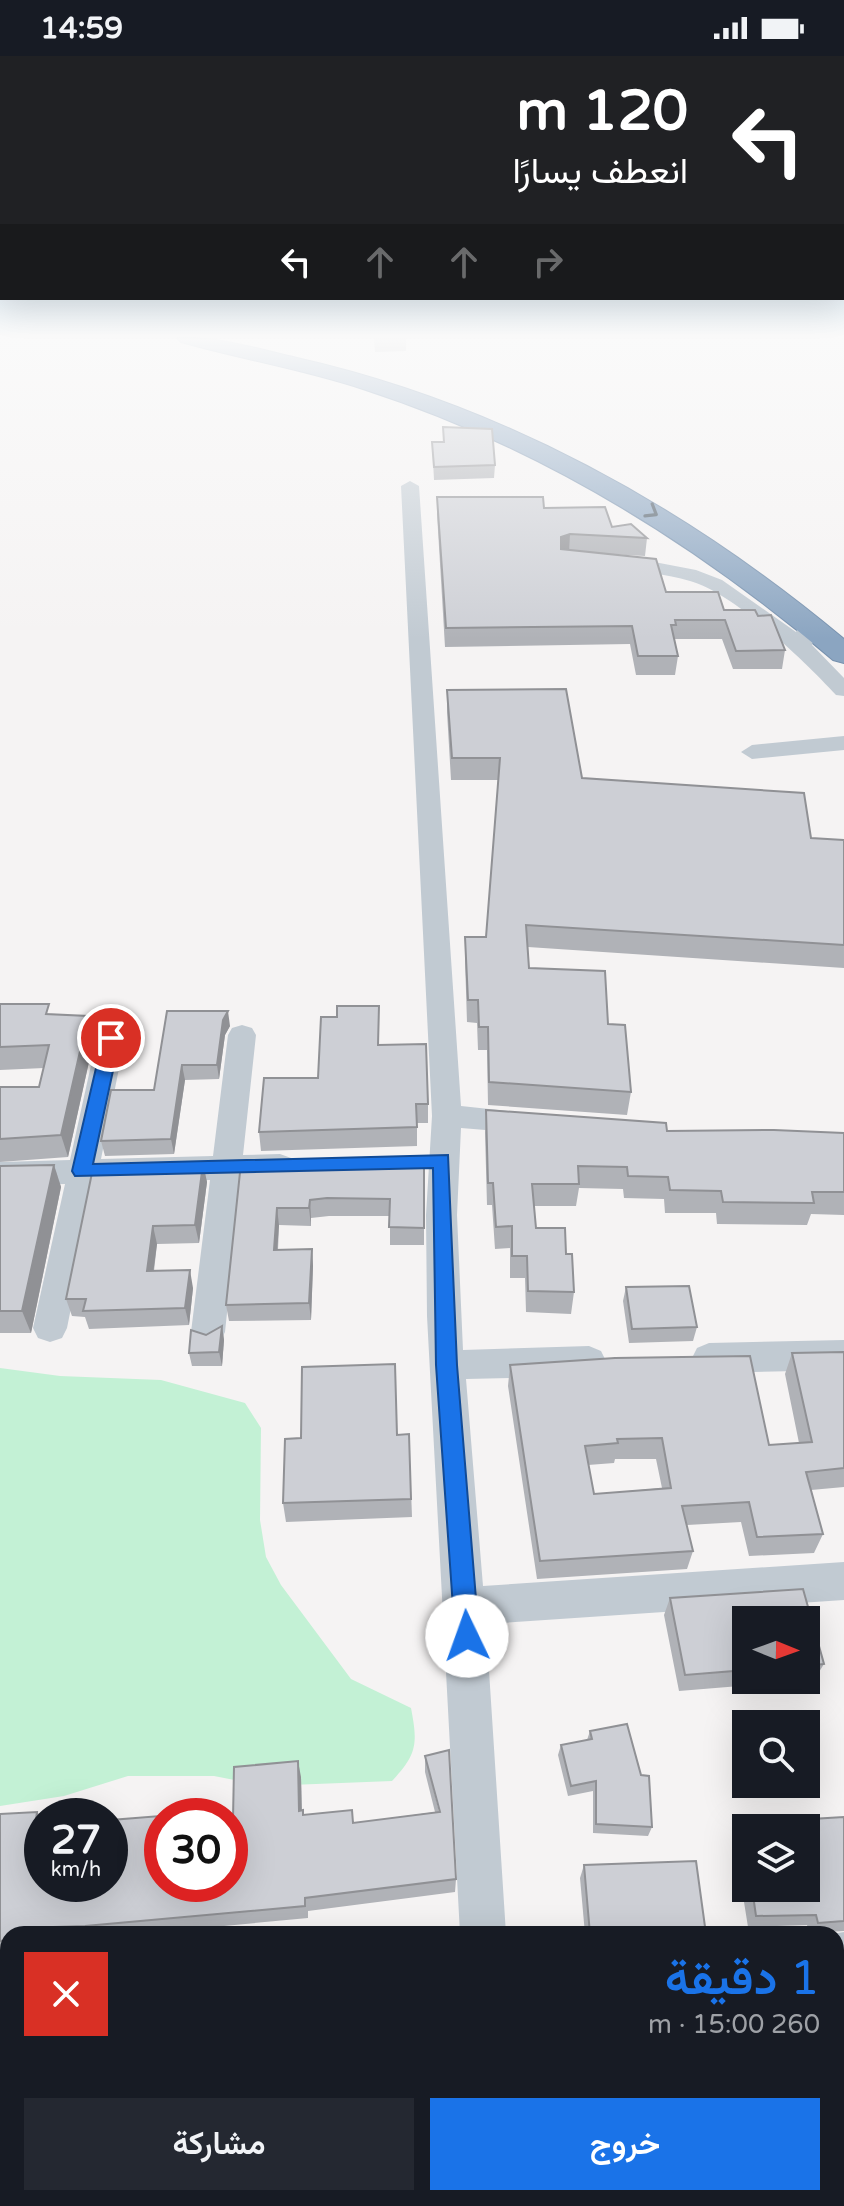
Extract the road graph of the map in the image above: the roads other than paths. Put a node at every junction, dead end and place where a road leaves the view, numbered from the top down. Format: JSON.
{"nodes":[{"id":1,"x":509,"y":438,"type":"edge"},
{"id":2,"x":556,"y":438,"type":"edge"},
{"id":3,"x":410,"y":486,"type":"dead end"},
{"id":4,"x":659,"y":488,"type":"dead end"},
{"id":5,"x":607,"y":561,"type":"edge"},
{"id":6,"x":806,"y":634,"type":"junction"},
{"id":7,"x":844,"y":654,"type":"edge"},
{"id":8,"x":844,"y":690,"type":"edge"},
{"id":9,"x":844,"y":743,"type":"edge"},
{"id":10,"x":752,"y":752,"type":"dead end"},
{"id":11,"x":242,"y":1035,"type":"dead end"},
{"id":12,"x":111,"y":1038,"type":"dead end"},
{"id":13,"x":447,"y":1116,"type":"junction"},
{"id":14,"x":558,"y":1124,"type":"edge"},
{"id":15,"x":304,"y":1165,"type":"edge"},
{"id":16,"x":227,"y":1168,"type":"junction"},
{"id":17,"x":82,"y":1171,"type":"junction"},
{"id":18,"x":0,"y":1174,"type":"edge"},
{"id":19,"x":50,"y":1328,"type":"dead end"},
{"id":20,"x":208,"y":1332,"type":"edge"},
{"id":21,"x":844,"y":1355,"type":"edge"},
{"id":22,"x":669,"y":1359,"type":"edge"},
{"id":23,"x":622,"y":1361,"type":"edge"},
{"id":24,"x":447,"y":1365,"type":"junction"},
{"id":25,"x":844,"y":1581,"type":"edge"},
{"id":26,"x":465,"y":1606,"type":"junction"},
{"id":27,"x":483,"y":1926,"type":"edge"}],
"edges":[{"from":1,"to":6,"type":"highway","one_way":true},
{"from":2,"to":4,"type":"highway"},
{"from":3,"to":13,"type":"street"},
{"from":5,"to":6,"type":"street"},
{"from":6,"to":7,"type":"highway"},
{"from":6,"to":8,"type":"street"},
{"from":9,"to":10,"type":"street"},
{"from":11,"to":16,"type":"street"},
{"from":12,"to":17,"type":"street"},
{"from":13,"to":14,"type":"street"},
{"from":13,"to":24,"type":"street"},
{"from":15,"to":16,"type":"street"},
{"from":16,"to":17,"type":"street"},
{"from":16,"to":20,"type":"street"},
{"from":17,"to":18,"type":"street"},
{"from":17,"to":19,"type":"street"},
{"from":21,"to":22,"type":"street"},
{"from":23,"to":24,"type":"street"},
{"from":24,"to":26,"type":"street"},
{"from":25,"to":26,"type":"street"},
{"from":26,"to":27,"type":"street"}]}
